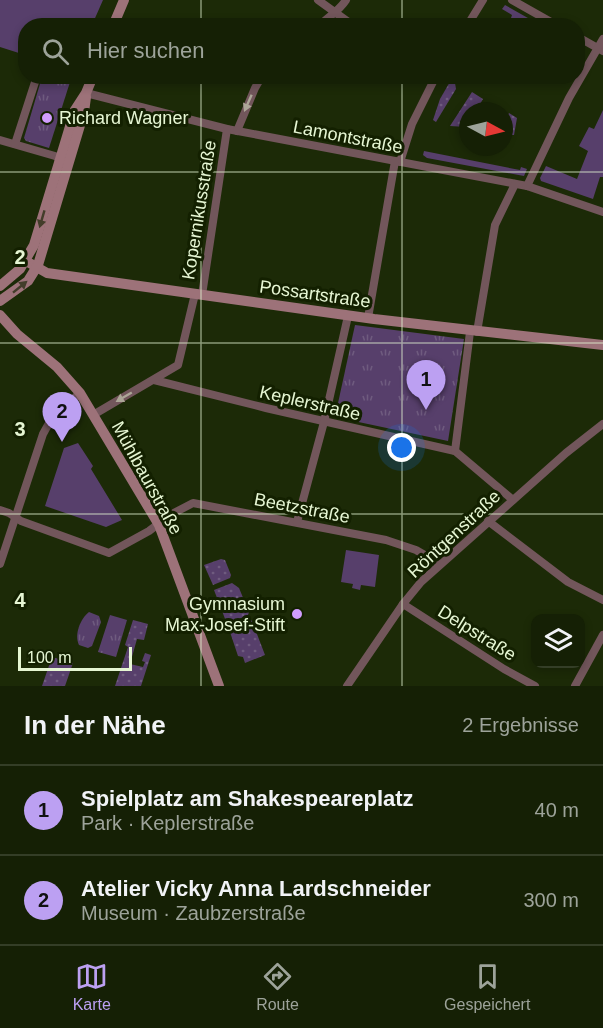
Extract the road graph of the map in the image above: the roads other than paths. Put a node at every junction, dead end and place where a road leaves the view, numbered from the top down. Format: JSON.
{"nodes":[{"id":1,"x":124,"y":0,"type":"edge"},
{"id":2,"x":318,"y":0,"type":"edge"},
{"id":3,"x":346,"y":0,"type":"edge"},
{"id":4,"x":483,"y":0,"type":"edge"},
{"id":5,"x":512,"y":0,"type":"edge"},
{"id":6,"x":337,"y":13,"type":"junction"},
{"id":7,"x":116,"y":18,"type":"edge"},
{"id":8,"x":327,"y":18,"type":"edge"},
{"id":9,"x":344,"y":18,"type":"edge"},
{"id":10,"x":472,"y":18,"type":"edge"},
{"id":11,"x":544,"y":18,"type":"edge"},
{"id":12,"x":603,"y":39,"type":"edge"},
{"id":13,"x":585,"y":41,"type":"edge"},
{"id":14,"x":600,"y":50,"type":"edge"},
{"id":15,"x":585,"y":73,"type":"edge"},
{"id":16,"x":34,"y":84,"type":"edge"},
{"id":17,"x":87,"y":84,"type":"edge"},
{"id":18,"x":257,"y":84,"type":"edge"},
{"id":19,"x":429,"y":84,"type":"edge"},
{"id":20,"x":578,"y":84,"type":"edge"},
{"id":21,"x":86,"y":93,"type":"junction"},
{"id":22,"x":227,"y":129,"type":"junction"},
{"id":23,"x":237,"y":131,"type":"junction"},
{"id":24,"x":0,"y":140,"type":"edge"},
{"id":25,"x":15,"y":144,"type":"junction"},
{"id":26,"x":64,"y":161,"type":"junction"},
{"id":27,"x":398,"y":162,"type":"junction"},
{"id":28,"x":515,"y":183,"type":"junction"},
{"id":29,"x":527,"y":186,"type":"junction"},
{"id":30,"x":603,"y":212,"type":"edge"},
{"id":31,"x":26,"y":261,"type":"junction"},
{"id":32,"x":37,"y":268,"type":"junction"},
{"id":33,"x":0,"y":286,"type":"edge"},
{"id":34,"x":198,"y":295,"type":"junction"},
{"id":35,"x":0,"y":301,"type":"edge"},
{"id":36,"x":0,"y":315,"type":"edge"},
{"id":37,"x":348,"y":316,"type":"junction"},
{"id":38,"x":368,"y":318,"type":"junction"},
{"id":39,"x":473,"y":332,"type":"junction"},
{"id":40,"x":603,"y":345,"type":"edge"},
{"id":41,"x":154,"y":380,"type":"junction"},
{"id":42,"x":80,"y":393,"type":"junction"},
{"id":43,"x":93,"y":416,"type":"junction"},
{"id":44,"x":324,"y":422,"type":"junction"},
{"id":45,"x":603,"y":424,"type":"edge"},
{"id":46,"x":455,"y":451,"type":"junction"},
{"id":47,"x":513,"y":500,"type":"junction"},
{"id":48,"x":0,"y":510,"type":"edge"},
{"id":49,"x":15,"y":518,"type":"junction"},
{"id":50,"x":488,"y":521,"type":"junction"},
{"id":51,"x":297,"y":522,"type":"junction"},
{"id":52,"x":159,"y":525,"type":"junction"},
{"id":53,"x":0,"y":564,"type":"edge"},
{"id":54,"x":440,"y":564,"type":"junction"},
{"id":55,"x":603,"y":600,"type":"edge"},
{"id":56,"x":403,"y":604,"type":"junction"},
{"id":57,"x":603,"y":635,"type":"edge"},
{"id":58,"x":219,"y":686,"type":"edge"},
{"id":59,"x":347,"y":686,"type":"edge"},
{"id":60,"x":535,"y":686,"type":"edge"},
{"id":61,"x":575,"y":686,"type":"edge"}],
"edges":[{"from":1,"to":7,"type":"street"},
{"from":2,"to":6,"type":"street"},
{"from":3,"to":6,"type":"street"},
{"from":4,"to":10,"type":"street"},
{"from":5,"to":11,"type":"street"},
{"from":6,"to":8,"type":"street"},
{"from":6,"to":9,"type":"street"},
{"from":12,"to":14,"type":"street"},
{"from":13,"to":14,"type":"street"},
{"from":14,"to":15,"type":"street"},
{"from":16,"to":25,"type":"street"},
{"from":17,"to":21,"type":"street"},
{"from":18,"to":23,"type":"street","one_way":true},
{"from":19,"to":27,"type":"street"},
{"from":20,"to":29,"type":"street"},
{"from":21,"to":22,"type":"street","name":"Lamontstraße"},
{"from":21,"to":26,"type":"street"},
{"from":22,"to":23,"type":"street","name":"Lamontstraße"},
{"from":22,"to":34,"type":"street","name":"Kopernikusstraße"},
{"from":23,"to":27,"type":"street","name":"Lamontstraße"},
{"from":24,"to":25,"type":"street"},
{"from":25,"to":26,"type":"street"},
{"from":26,"to":31,"type":"street","one_way":true},
{"from":26,"to":32,"type":"street"},
{"from":27,"to":28,"type":"street","name":"Lamontstraße"},
{"from":27,"to":38,"type":"street"},
{"from":28,"to":29,"type":"street","name":"Lamontstraße"},
{"from":28,"to":39,"type":"street"},
{"from":29,"to":30,"type":"street","name":"Lamontstraße"},
{"from":31,"to":32,"type":"street","name":"Possartstraße"},
{"from":31,"to":33,"type":"street"},
{"from":32,"to":34,"type":"street","name":"Possartstraße"},
{"from":35,"to":32,"type":"street","one_way":true},
{"from":34,"to":37,"type":"street","name":"Possartstraße"},
{"from":34,"to":41,"type":"street","name":"Kopernikusstraße"},
{"from":36,"to":42,"type":"street","name":"Mühlbaurstraße"},
{"from":37,"to":38,"type":"street","name":"Possartstraße"},
{"from":37,"to":44,"type":"street"},
{"from":38,"to":39,"type":"street","name":"Possartstraße"},
{"from":39,"to":40,"type":"street","name":"Possartstraße"},
{"from":39,"to":46,"type":"street"},
{"from":41,"to":43,"type":"street","one_way":true},
{"from":41,"to":44,"type":"street","name":"Keplerstraße"},
{"from":42,"to":43,"type":"street","name":"Mühlbaurstraße"},
{"from":42,"to":49,"type":"street"},
{"from":43,"to":52,"type":"street","name":"Mühlbaurstraße"},
{"from":44,"to":46,"type":"street","name":"Keplerstraße"},
{"from":44,"to":51,"type":"street"},
{"from":45,"to":47,"type":"street","name":"Röntgenstraße"},
{"from":46,"to":47,"type":"street","name":"Keplerstraße"},
{"from":47,"to":50,"type":"street","name":"Röntgenstraße"},
{"from":48,"to":49,"type":"street","name":"Beetzstraße"},
{"from":49,"to":52,"type":"street","name":"Beetzstraße"},
{"from":49,"to":53,"type":"street"},
{"from":50,"to":54,"type":"street","name":"Röntgenstraße"},
{"from":50,"to":55,"type":"street"},
{"from":51,"to":52,"type":"street","name":"Beetzstraße"},
{"from":51,"to":54,"type":"street","name":"Beetzstraße"},
{"from":52,"to":58,"type":"street","name":"Mühlbaurstraße"},
{"from":54,"to":56,"type":"street","name":"Röntgenstraße"},
{"from":56,"to":59,"type":"street","name":"Röntgenstraße"},
{"from":56,"to":60,"type":"street","name":"Delpstraße"},
{"from":57,"to":61,"type":"street"}]}
